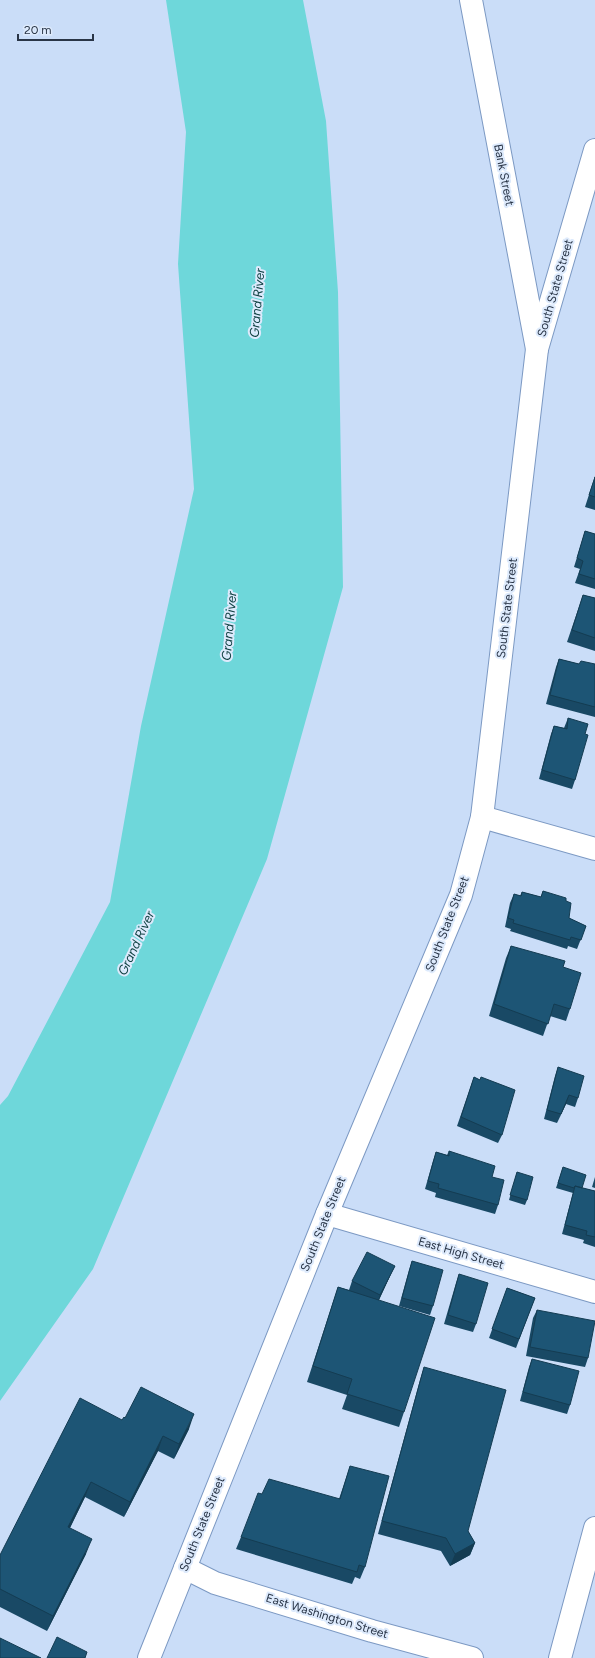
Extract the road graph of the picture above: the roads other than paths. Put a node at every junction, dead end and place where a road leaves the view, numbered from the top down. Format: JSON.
{"nodes":[{"id":1,"x":471,"y":0,"type":"edge"},
{"id":2,"x":595,"y":150,"type":"edge"},
{"id":3,"x":537,"y":349,"type":"junction"},
{"id":4,"x":482,"y":817,"type":"junction"},
{"id":5,"x":595,"y":849,"type":"edge"},
{"id":6,"x":327,"y":1214,"type":"junction"},
{"id":7,"x":595,"y":1292,"type":"edge"},
{"id":8,"x":595,"y":1528,"type":"edge"},
{"id":9,"x":185,"y":1568,"type":"junction"},
{"id":10,"x":149,"y":1658,"type":"edge"},
{"id":11,"x":472,"y":1658,"type":"edge"},
{"id":12,"x":560,"y":1658,"type":"edge"}],
"edges":[{"from":1,"to":3,"type":"main road","name":"Bank Street"},
{"from":2,"to":3,"type":"main road","name":"South State Street"},
{"from":3,"to":4,"type":"main road","name":"South State Street"},
{"from":4,"to":5,"type":"main road"},
{"from":4,"to":6,"type":"main road","name":"South State Street"},
{"from":6,"to":7,"type":"main road","name":"East High Street"},
{"from":6,"to":9,"type":"main road","name":"South State Street"},
{"from":8,"to":12,"type":"main road"},
{"from":9,"to":10,"type":"main road","name":"South State Street"},
{"from":9,"to":11,"type":"main road","name":"East Washington Street"}]}
